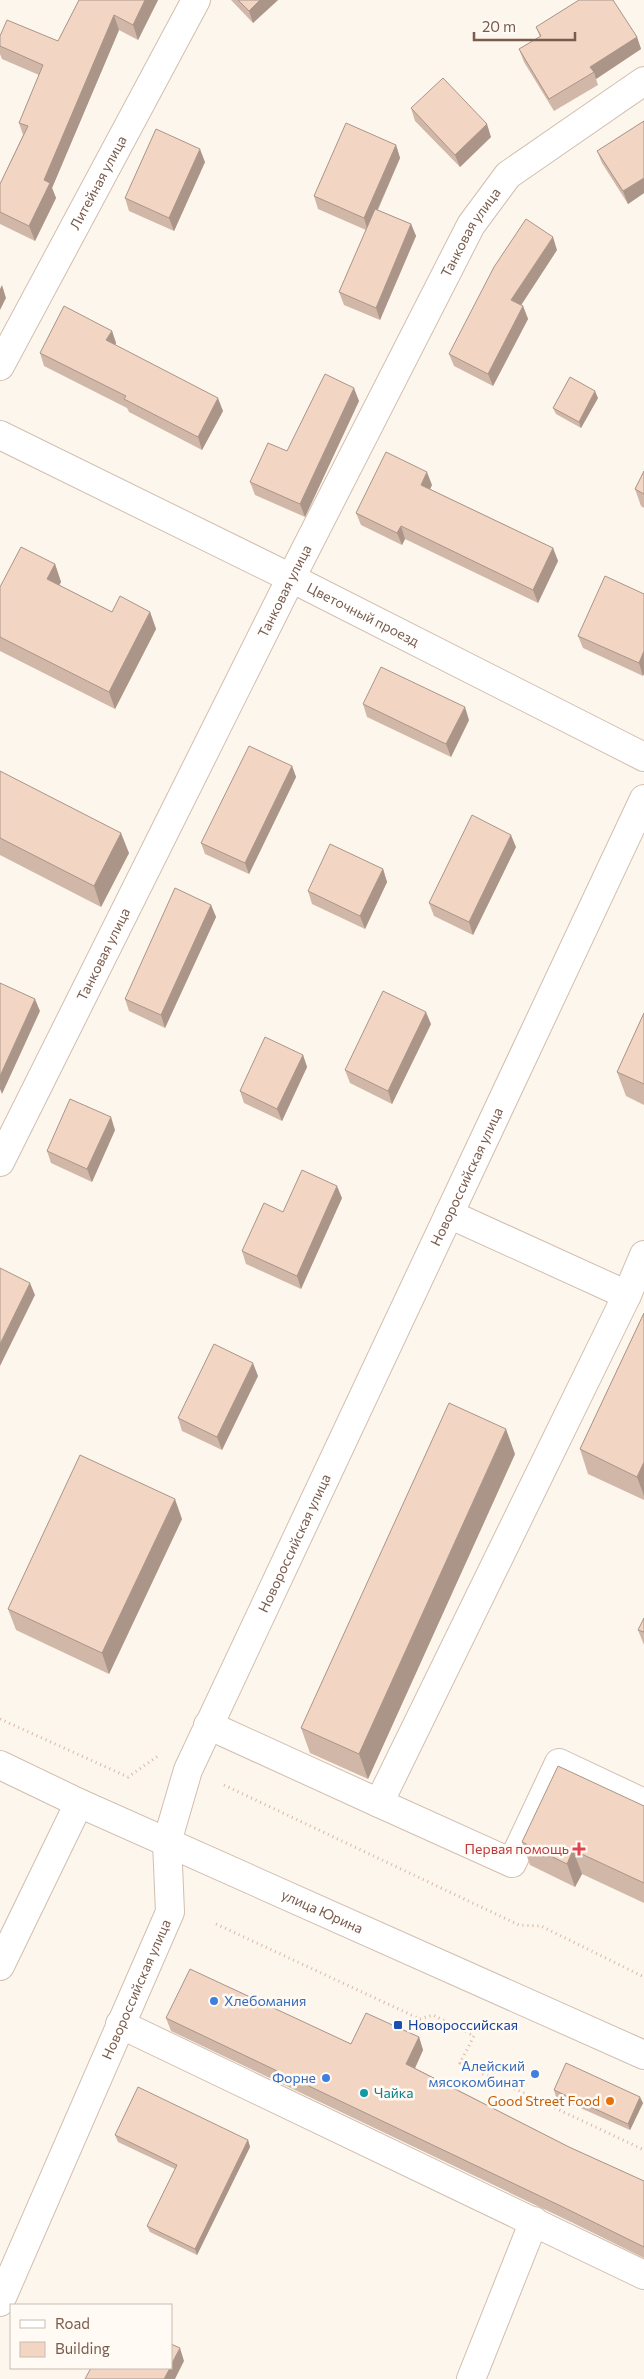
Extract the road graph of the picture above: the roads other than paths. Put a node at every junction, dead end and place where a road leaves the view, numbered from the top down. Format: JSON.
{"nodes":[{"id":1,"x":196,"y":0,"type":"edge"},
{"id":2,"x":644,"y":81,"type":"edge"},
{"id":3,"x":0,"y":366,"type":"edge"},
{"id":4,"x":0,"y":435,"type":"edge"},
{"id":5,"x":291,"y":578,"type":"junction"},
{"id":6,"x":644,"y":757,"type":"edge"},
{"id":7,"x":644,"y":799,"type":"edge"},
{"id":8,"x":0,"y":1162,"type":"edge"},
{"id":9,"x":449,"y":1214,"type":"junction"},
{"id":10,"x":644,"y":1255,"type":"edge"},
{"id":11,"x":627,"y":1295,"type":"junction"},
{"id":12,"x":208,"y":1725,"type":"junction"},
{"id":13,"x":0,"y":1765,"type":"edge"},
{"id":14,"x":79,"y":1803,"type":"junction"},
{"id":15,"x":379,"y":1803,"type":"junction"},
{"id":16,"x":644,"y":1803,"type":"edge"},
{"id":17,"x":167,"y":1842,"type":"junction"},
{"id":18,"x":0,"y":1966,"type":"edge"},
{"id":19,"x":120,"y":2024,"type":"junction"},
{"id":20,"x":644,"y":2055,"type":"edge"},
{"id":21,"x":534,"y":2221,"type":"junction"},
{"id":22,"x":644,"y":2275,"type":"edge"},
{"id":23,"x":0,"y":2302,"type":"edge"},
{"id":24,"x":471,"y":2379,"type":"edge"}],
"edges":[{"from":1,"to":3,"type":"street","name":"Литейная улица"},
{"from":2,"to":5,"type":"street","name":"Танковая улица"},
{"from":4,"to":5,"type":"street","name":"Цветочный проезд"},
{"from":5,"to":6,"type":"street","name":"Цветочный проезд"},
{"from":5,"to":8,"type":"street","name":"Танковая улица"},
{"from":7,"to":9,"type":"street","name":"Новороссийская улица"},
{"from":9,"to":11,"type":"street"},
{"from":9,"to":12,"type":"street","name":"Новороссийская улица"},
{"from":10,"to":11,"type":"street"},
{"from":11,"to":15,"type":"street"},
{"from":12,"to":15,"type":"street"},
{"from":12,"to":17,"type":"street","name":"Новороссийская улица"},
{"from":13,"to":14,"type":"street","name":"улица Юрина"},
{"from":14,"to":17,"type":"street","name":"улица Юрина"},
{"from":14,"to":18,"type":"street"},
{"from":15,"to":16,"type":"street"},
{"from":17,"to":19,"type":"street","name":"Новороссийская улица"},
{"from":17,"to":20,"type":"street","name":"улица Юрина"},
{"from":19,"to":21,"type":"street"},
{"from":19,"to":23,"type":"street","name":"Новороссийская улица"},
{"from":21,"to":22,"type":"street"},
{"from":21,"to":24,"type":"street"}]}
